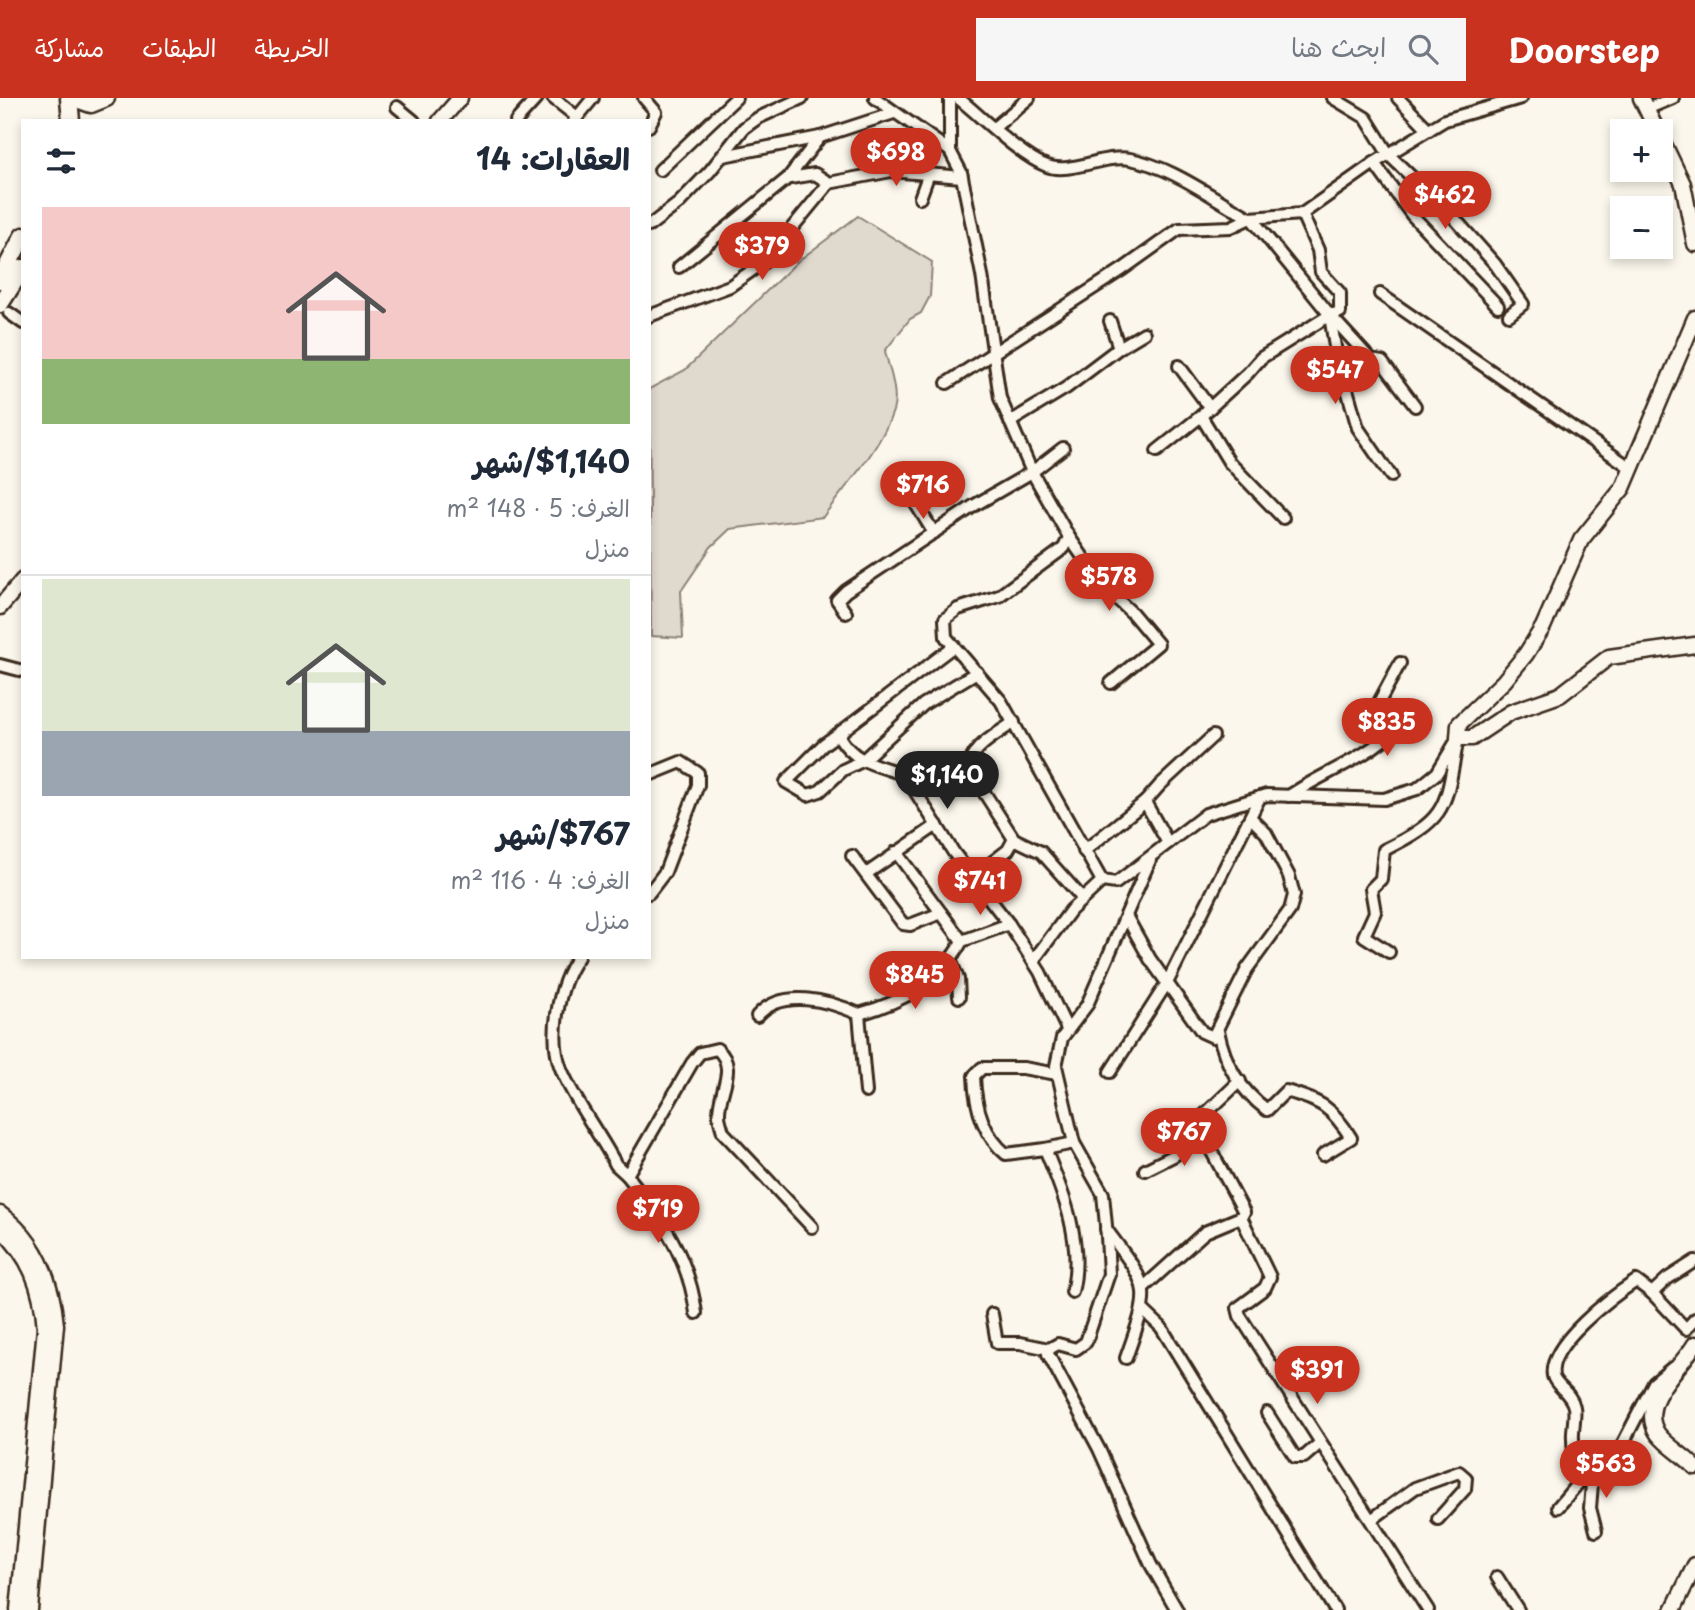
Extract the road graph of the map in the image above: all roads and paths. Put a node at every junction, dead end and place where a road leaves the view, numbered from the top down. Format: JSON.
{"nodes":[{"id":1,"x":460,"y":98,"type":"edge"},
{"id":2,"x":537,"y":98,"type":"edge"},
{"id":3,"x":554,"y":98,"type":"edge"},
{"id":4,"x":593,"y":98,"type":"edge"},
{"id":5,"x":644,"y":98,"type":"edge"},
{"id":6,"x":736,"y":98,"type":"edge"},
{"id":7,"x":802,"y":98,"type":"edge"},
{"id":8,"x":876,"y":98,"type":"edge"},
{"id":9,"x":950,"y":98,"type":"edge"},
{"id":10,"x":958,"y":98,"type":"edge"},
{"id":11,"x":1029,"y":98,"type":"edge"},
{"id":12,"x":1333,"y":98,"type":"edge"},
{"id":13,"x":1398,"y":98,"type":"edge"},
{"id":14,"x":1521,"y":98,"type":"edge"},
{"id":15,"x":1673,"y":98,"type":"edge"},
{"id":16,"x":73,"y":99,"type":"edge"},
{"id":17,"x":106,"y":99,"type":"edge"},
{"id":18,"x":1482,"y":103,"type":"edge"},
{"id":19,"x":1644,"y":104,"type":"edge"},
{"id":20,"x":397,"y":107,"type":"dead end"},
{"id":21,"x":894,"y":113,"type":"junction"},
{"id":22,"x":71,"y":119,"type":"edge"},
{"id":23,"x":92,"y":119,"type":"edge"},
{"id":24,"x":412,"y":119,"type":"edge"},
{"id":25,"x":442,"y":119,"type":"edge"},
{"id":26,"x":518,"y":119,"type":"edge"},
{"id":27,"x":575,"y":119,"type":"edge"},
{"id":28,"x":651,"y":122,"type":"edge"},
{"id":29,"x":995,"y":127,"type":"junction"},
{"id":30,"x":1429,"y":130,"type":"junction"},
{"id":31,"x":820,"y":137,"type":"junction"},
{"id":32,"x":950,"y":151,"type":"junction"},
{"id":33,"x":1389,"y":155,"type":"junction"},
{"id":34,"x":723,"y":156,"type":"junction"},
{"id":35,"x":1374,"y":163,"type":"junction"},
{"id":36,"x":1673,"y":163,"type":"edge"},
{"id":37,"x":660,"y":170,"type":"dead end"},
{"id":38,"x":928,"y":176,"type":"junction"},
{"id":39,"x":962,"y":177,"type":"junction"},
{"id":40,"x":788,"y":178,"type":"junction"},
{"id":41,"x":829,"y":183,"type":"junction"},
{"id":42,"x":920,"y":198,"type":"dead end"},
{"id":43,"x":1302,"y":214,"type":"junction"},
{"id":44,"x":1251,"y":218,"type":"junction"},
{"id":45,"x":651,"y":224,"type":"edge"},
{"id":46,"x":21,"y":240,"type":"edge"},
{"id":47,"x":1695,"y":244,"type":"edge"},
{"id":48,"x":679,"y":267,"type":"dead end"},
{"id":49,"x":21,"y":272,"type":"edge"},
{"id":50,"x":0,"y":281,"type":"edge"},
{"id":51,"x":1380,"y":294,"type":"dead end"},
{"id":52,"x":1498,"y":306,"type":"dead end"},
{"id":53,"x":5,"y":308,"type":"edge"},
{"id":54,"x":1330,"y":314,"type":"junction"},
{"id":55,"x":651,"y":315,"type":"edge"},
{"id":56,"x":1509,"y":315,"type":"dead end"},
{"id":57,"x":1695,"y":317,"type":"edge"},
{"id":58,"x":21,"y":321,"type":"edge"},
{"id":59,"x":1110,"y":321,"type":"dead end"},
{"id":60,"x":1144,"y":333,"type":"dead end"},
{"id":61,"x":1119,"y":348,"type":"junction"},
{"id":62,"x":994,"y":354,"type":"junction"},
{"id":63,"x":1179,"y":366,"type":"dead end"},
{"id":64,"x":947,"y":383,"type":"dead end"},
{"id":65,"x":1415,"y":406,"type":"dead end"},
{"id":66,"x":1210,"y":408,"type":"junction"},
{"id":67,"x":1201,"y":416,"type":"junction"},
{"id":68,"x":1010,"y":422,"type":"junction"},
{"id":69,"x":1063,"y":448,"type":"dead end"},
{"id":70,"x":1157,"y":451,"type":"dead end"},
{"id":71,"x":1631,"y":468,"type":"junction"},
{"id":72,"x":1032,"y":472,"type":"junction"},
{"id":73,"x":1391,"y":477,"type":"dead end"},
{"id":74,"x":904,"y":485,"type":"dead end"},
{"id":75,"x":1283,"y":518,"type":"dead end"},
{"id":76,"x":934,"y":533,"type":"junction"},
{"id":77,"x":1069,"y":537,"type":"junction"},
{"id":78,"x":21,"y":582,"type":"edge"},
{"id":79,"x":0,"y":607,"type":"edge"},
{"id":80,"x":846,"y":613,"type":"dead end"},
{"id":81,"x":1695,"y":645,"type":"edge"},
{"id":82,"x":954,"y":646,"type":"junction"},
{"id":83,"x":1401,"y":663,"type":"dead end"},
{"id":84,"x":0,"y":665,"type":"edge"},
{"id":85,"x":21,"y":670,"type":"edge"},
{"id":86,"x":977,"y":672,"type":"junction"},
{"id":87,"x":1111,"y":683,"type":"dead end"},
{"id":88,"x":1014,"y":722,"type":"junction"},
{"id":89,"x":842,"y":731,"type":"junction"},
{"id":90,"x":1213,"y":736,"type":"dead end"},
{"id":91,"x":1458,"y":738,"type":"junction"},
{"id":92,"x":862,"y":761,"type":"junction"},
{"id":93,"x":651,"y":774,"type":"edge"},
{"id":94,"x":1289,"y":796,"type":"junction"},
{"id":95,"x":1260,"y":797,"type":"junction"},
{"id":96,"x":1146,"y":802,"type":"junction"},
{"id":97,"x":1251,"y":818,"type":"junction"},
{"id":98,"x":937,"y":825,"type":"junction"},
{"id":99,"x":1014,"y":839,"type":"junction"},
{"id":100,"x":1168,"y":843,"type":"junction"},
{"id":101,"x":1084,"y":851,"type":"junction"},
{"id":102,"x":896,"y":852,"type":"junction"},
{"id":103,"x":852,"y":856,"type":"dead end"},
{"id":104,"x":1151,"y":856,"type":"junction"},
{"id":105,"x":866,"y":874,"type":"junction"},
{"id":106,"x":973,"y":877,"type":"junction"},
{"id":107,"x":1102,"y":881,"type":"junction"},
{"id":108,"x":651,"y":890,"type":"edge"},
{"id":109,"x":1082,"y":898,"type":"junction"},
{"id":110,"x":941,"y":913,"type":"junction"},
{"id":111,"x":1126,"y":916,"type":"junction"},
{"id":112,"x":1009,"y":924,"type":"junction"},
{"id":113,"x":962,"y":941,"type":"junction"},
{"id":114,"x":1389,"y":953,"type":"dead end"},
{"id":115,"x":577,"y":959,"type":"edge"},
{"id":116,"x":1033,"y":961,"type":"junction"},
{"id":117,"x":951,"y":962,"type":"junction"},
{"id":118,"x":1167,"y":983,"type":"junction"},
{"id":119,"x":959,"y":996,"type":"dead end"},
{"id":120,"x":859,"y":1014,"type":"junction"},
{"id":121,"x":757,"y":1016,"type":"dead end"},
{"id":122,"x":1067,"y":1030,"type":"junction"},
{"id":123,"x":1218,"y":1031,"type":"junction"},
{"id":124,"x":1110,"y":1072,"type":"dead end"},
{"id":125,"x":1057,"y":1074,"type":"junction"},
{"id":126,"x":1240,"y":1081,"type":"junction"},
{"id":127,"x":866,"y":1091,"type":"dead end"},
{"id":128,"x":1197,"y":1124,"type":"junction"},
{"id":129,"x":1074,"y":1143,"type":"junction"},
{"id":130,"x":1045,"y":1149,"type":"junction"},
{"id":131,"x":1323,"y":1155,"type":"dead end"},
{"id":132,"x":1145,"y":1170,"type":"dead end"},
{"id":133,"x":628,"y":1175,"type":"junction"},
{"id":134,"x":0,"y":1214,"type":"edge"},
{"id":135,"x":1241,"y":1217,"type":"junction"},
{"id":136,"x":812,"y":1227,"type":"dead end"},
{"id":137,"x":1105,"y":1227,"type":"junction"},
{"id":138,"x":0,"y":1228,"type":"edge"},
{"id":139,"x":1695,"y":1261,"type":"edge"},
{"id":140,"x":1144,"y":1287,"type":"junction"},
{"id":141,"x":1072,"y":1292,"type":"dead end"},
{"id":142,"x":1652,"y":1293,"type":"junction"},
{"id":143,"x":1143,"y":1310,"type":"junction"},
{"id":144,"x":696,"y":1312,"type":"dead end"},
{"id":145,"x":992,"y":1314,"type":"dead end"},
{"id":146,"x":1695,"y":1319,"type":"edge"},
{"id":147,"x":1693,"y":1348,"type":"edge"},
{"id":148,"x":1048,"y":1349,"type":"junction"},
{"id":149,"x":1126,"y":1358,"type":"dead end"},
{"id":150,"x":1267,"y":1413,"type":"dead end"},
{"id":151,"x":1319,"y":1444,"type":"junction"},
{"id":152,"x":1695,"y":1467,"type":"edge"},
{"id":153,"x":1593,"y":1472,"type":"junction"},
{"id":154,"x":1579,"y":1482,"type":"junction"},
{"id":155,"x":1558,"y":1507,"type":"dead end"},
{"id":156,"x":1438,"y":1519,"type":"dead end"},
{"id":157,"x":1371,"y":1520,"type":"junction"},
{"id":158,"x":1596,"y":1531,"type":"dead end"},
{"id":159,"x":1695,"y":1565,"type":"edge"},
{"id":160,"x":1497,"y":1577,"type":"dead end"},
{"id":161,"x":18,"y":1610,"type":"edge"},
{"id":162,"x":30,"y":1610,"type":"edge"},
{"id":163,"x":1177,"y":1610,"type":"edge"},
{"id":164,"x":1335,"y":1610,"type":"edge"},
{"id":165,"x":1428,"y":1610,"type":"edge"},
{"id":166,"x":1518,"y":1610,"type":"edge"},
{"id":167,"x":1673,"y":1610,"type":"edge"}],
"edges":[{"from":1,"to":25,"type":"main road"},
{"from":2,"to":26,"type":"street"},
{"from":3,"to":27,"type":"street"},
{"from":4,"to":27,"type":"street"},
{"from":5,"to":28,"type":"street"},
{"from":6,"to":37,"type":"street"},
{"from":7,"to":34,"type":"street"},
{"from":8,"to":21,"type":"street"},
{"from":9,"to":32,"type":"street"},
{"from":10,"to":29,"type":"street"},
{"from":11,"to":29,"type":"street"},
{"from":12,"to":33,"type":"street"},
{"from":13,"to":30,"type":"street"},
{"from":14,"to":18,"type":"street"},
{"from":15,"to":19,"type":"street"},
{"from":16,"to":17,"type":"highway"},
{"from":16,"to":22,"type":"highway"},
{"from":17,"to":23,"type":"highway"},
{"from":18,"to":30,"type":"street"},
{"from":20,"to":24,"type":"street"},
{"from":21,"to":31,"type":"street"},
{"from":21,"to":32,"type":"street"},
{"from":29,"to":44,"type":"street"},
{"from":30,"to":33,"type":"street"},
{"from":31,"to":34,"type":"street"},
{"from":31,"to":40,"type":"street"},
{"from":32,"to":39,"type":"street"},
{"from":33,"to":35,"type":"street"},
{"from":33,"to":56,"type":"street"},
{"from":34,"to":45,"type":"street"},
{"from":35,"to":43,"type":"street"},
{"from":35,"to":52,"type":"street"},
{"from":36,"to":47,"type":"main road"},
{"from":38,"to":39,"type":"street"},
{"from":38,"to":41,"type":"street"},
{"from":38,"to":42,"type":"street"},
{"from":39,"to":62,"type":"street"},
{"from":40,"to":41,"type":"street"},
{"from":40,"to":48,"type":"street"},
{"from":41,"to":55,"type":"street"},
{"from":43,"to":44,"type":"street"},
{"from":43,"to":54,"type":"street"},
{"from":44,"to":54,"type":"street"},
{"from":44,"to":62,"type":"street"},
{"from":46,"to":50,"type":"highway"},
{"from":49,"to":53,"type":"highway"},
{"from":51,"to":71,"type":"street"},
{"from":53,"to":58,"type":"street"},
{"from":54,"to":65,"type":"street"},
{"from":54,"to":66,"type":"street"},
{"from":54,"to":73,"type":"street"},
{"from":57,"to":71,"type":"main road"},
{"from":59,"to":61,"type":"street"},
{"from":60,"to":61,"type":"street"},
{"from":61,"to":68,"type":"street"},
{"from":62,"to":64,"type":"street"},
{"from":62,"to":68,"type":"street"},
{"from":63,"to":66,"type":"street"},
{"from":66,"to":67,"type":"street"},
{"from":67,"to":70,"type":"street"},
{"from":67,"to":75,"type":"street"},
{"from":68,"to":72,"type":"street"},
{"from":69,"to":72,"type":"street"},
{"from":71,"to":91,"type":"main road"},
{"from":72,"to":76,"type":"street"},
{"from":72,"to":77,"type":"street"},
{"from":74,"to":76,"type":"street"},
{"from":76,"to":80,"type":"street"},
{"from":77,"to":82,"type":"street"},
{"from":77,"to":87,"type":"street"},
{"from":78,"to":79,"type":"main road"},
{"from":81,"to":91,"type":"main road"},
{"from":82,"to":86,"type":"street"},
{"from":82,"to":89,"type":"street"},
{"from":83,"to":94,"type":"street"},
{"from":84,"to":85,"type":"street"},
{"from":86,"to":88,"type":"street"},
{"from":86,"to":92,"type":"street"},
{"from":88,"to":99,"type":"street"},
{"from":88,"to":101,"type":"street"},
{"from":89,"to":92,"type":"street"},
{"from":89,"to":92,"type":"street"},
{"from":90,"to":96,"type":"street"},
{"from":91,"to":94,"type":"street"},
{"from":91,"to":114,"type":"street"},
{"from":92,"to":98,"type":"street"},
{"from":93,"to":108,"type":"street"},
{"from":94,"to":95,"type":"street"},
{"from":95,"to":97,"type":"street"},
{"from":95,"to":100,"type":"street"},
{"from":96,"to":100,"type":"street"},
{"from":96,"to":101,"type":"street"},
{"from":97,"to":118,"type":"street"},
{"from":97,"to":123,"type":"street"},
{"from":98,"to":102,"type":"street"},
{"from":98,"to":106,"type":"street"},
{"from":99,"to":106,"type":"street"},
{"from":99,"to":109,"type":"street"},
{"from":100,"to":104,"type":"street"},
{"from":101,"to":107,"type":"street"},
{"from":102,"to":105,"type":"street"},
{"from":102,"to":110,"type":"street"},
{"from":103,"to":105,"type":"street"},
{"from":104,"to":107,"type":"street"},
{"from":104,"to":111,"type":"street"},
{"from":105,"to":110,"type":"street"},
{"from":106,"to":112,"type":"street"},
{"from":107,"to":109,"type":"street"},
{"from":109,"to":116,"type":"street"},
{"from":110,"to":113,"type":"street"},
{"from":111,"to":118,"type":"street"},
{"from":111,"to":122,"type":"street"},
{"from":112,"to":113,"type":"street"},
{"from":112,"to":116,"type":"street"},
{"from":113,"to":117,"type":"street"},
{"from":115,"to":133,"type":"street"},
{"from":116,"to":122,"type":"street"},
{"from":117,"to":119,"type":"street"},
{"from":117,"to":120,"type":"street"},
{"from":118,"to":123,"type":"street"},
{"from":118,"to":124,"type":"street"},
{"from":120,"to":121,"type":"street"},
{"from":120,"to":127,"type":"street"},
{"from":122,"to":125,"type":"street"},
{"from":123,"to":126,"type":"street"},
{"from":125,"to":129,"type":"street"},
{"from":125,"to":130,"type":"street"},
{"from":126,"to":128,"type":"street"},
{"from":126,"to":131,"type":"street"},
{"from":128,"to":132,"type":"street"},
{"from":128,"to":135,"type":"street"},
{"from":129,"to":130,"type":"street"},
{"from":129,"to":137,"type":"street"},
{"from":130,"to":141,"type":"street"},
{"from":133,"to":136,"type":"street"},
{"from":133,"to":144,"type":"street"},
{"from":134,"to":162,"type":"main road"},
{"from":135,"to":140,"type":"street"},
{"from":135,"to":151,"type":"street"},
{"from":137,"to":140,"type":"street"},
{"from":137,"to":148,"type":"street"},
{"from":138,"to":161,"type":"main road"},
{"from":139,"to":142,"type":"street"},
{"from":140,"to":143,"type":"street"},
{"from":142,"to":146,"type":"street"},
{"from":142,"to":154,"type":"street"},
{"from":143,"to":149,"type":"street"},
{"from":143,"to":164,"type":"street"},
{"from":145,"to":148,"type":"street"},
{"from":147,"to":152,"type":"main road"},
{"from":147,"to":153,"type":"street"},
{"from":148,"to":163,"type":"street"},
{"from":150,"to":151,"type":"street"},
{"from":151,"to":157,"type":"street"},
{"from":153,"to":154,"type":"street"},
{"from":153,"to":158,"type":"street"},
{"from":154,"to":155,"type":"street"},
{"from":156,"to":157,"type":"street"},
{"from":157,"to":165,"type":"street"},
{"from":159,"to":167,"type":"main road"},
{"from":160,"to":166,"type":"street"}]}
